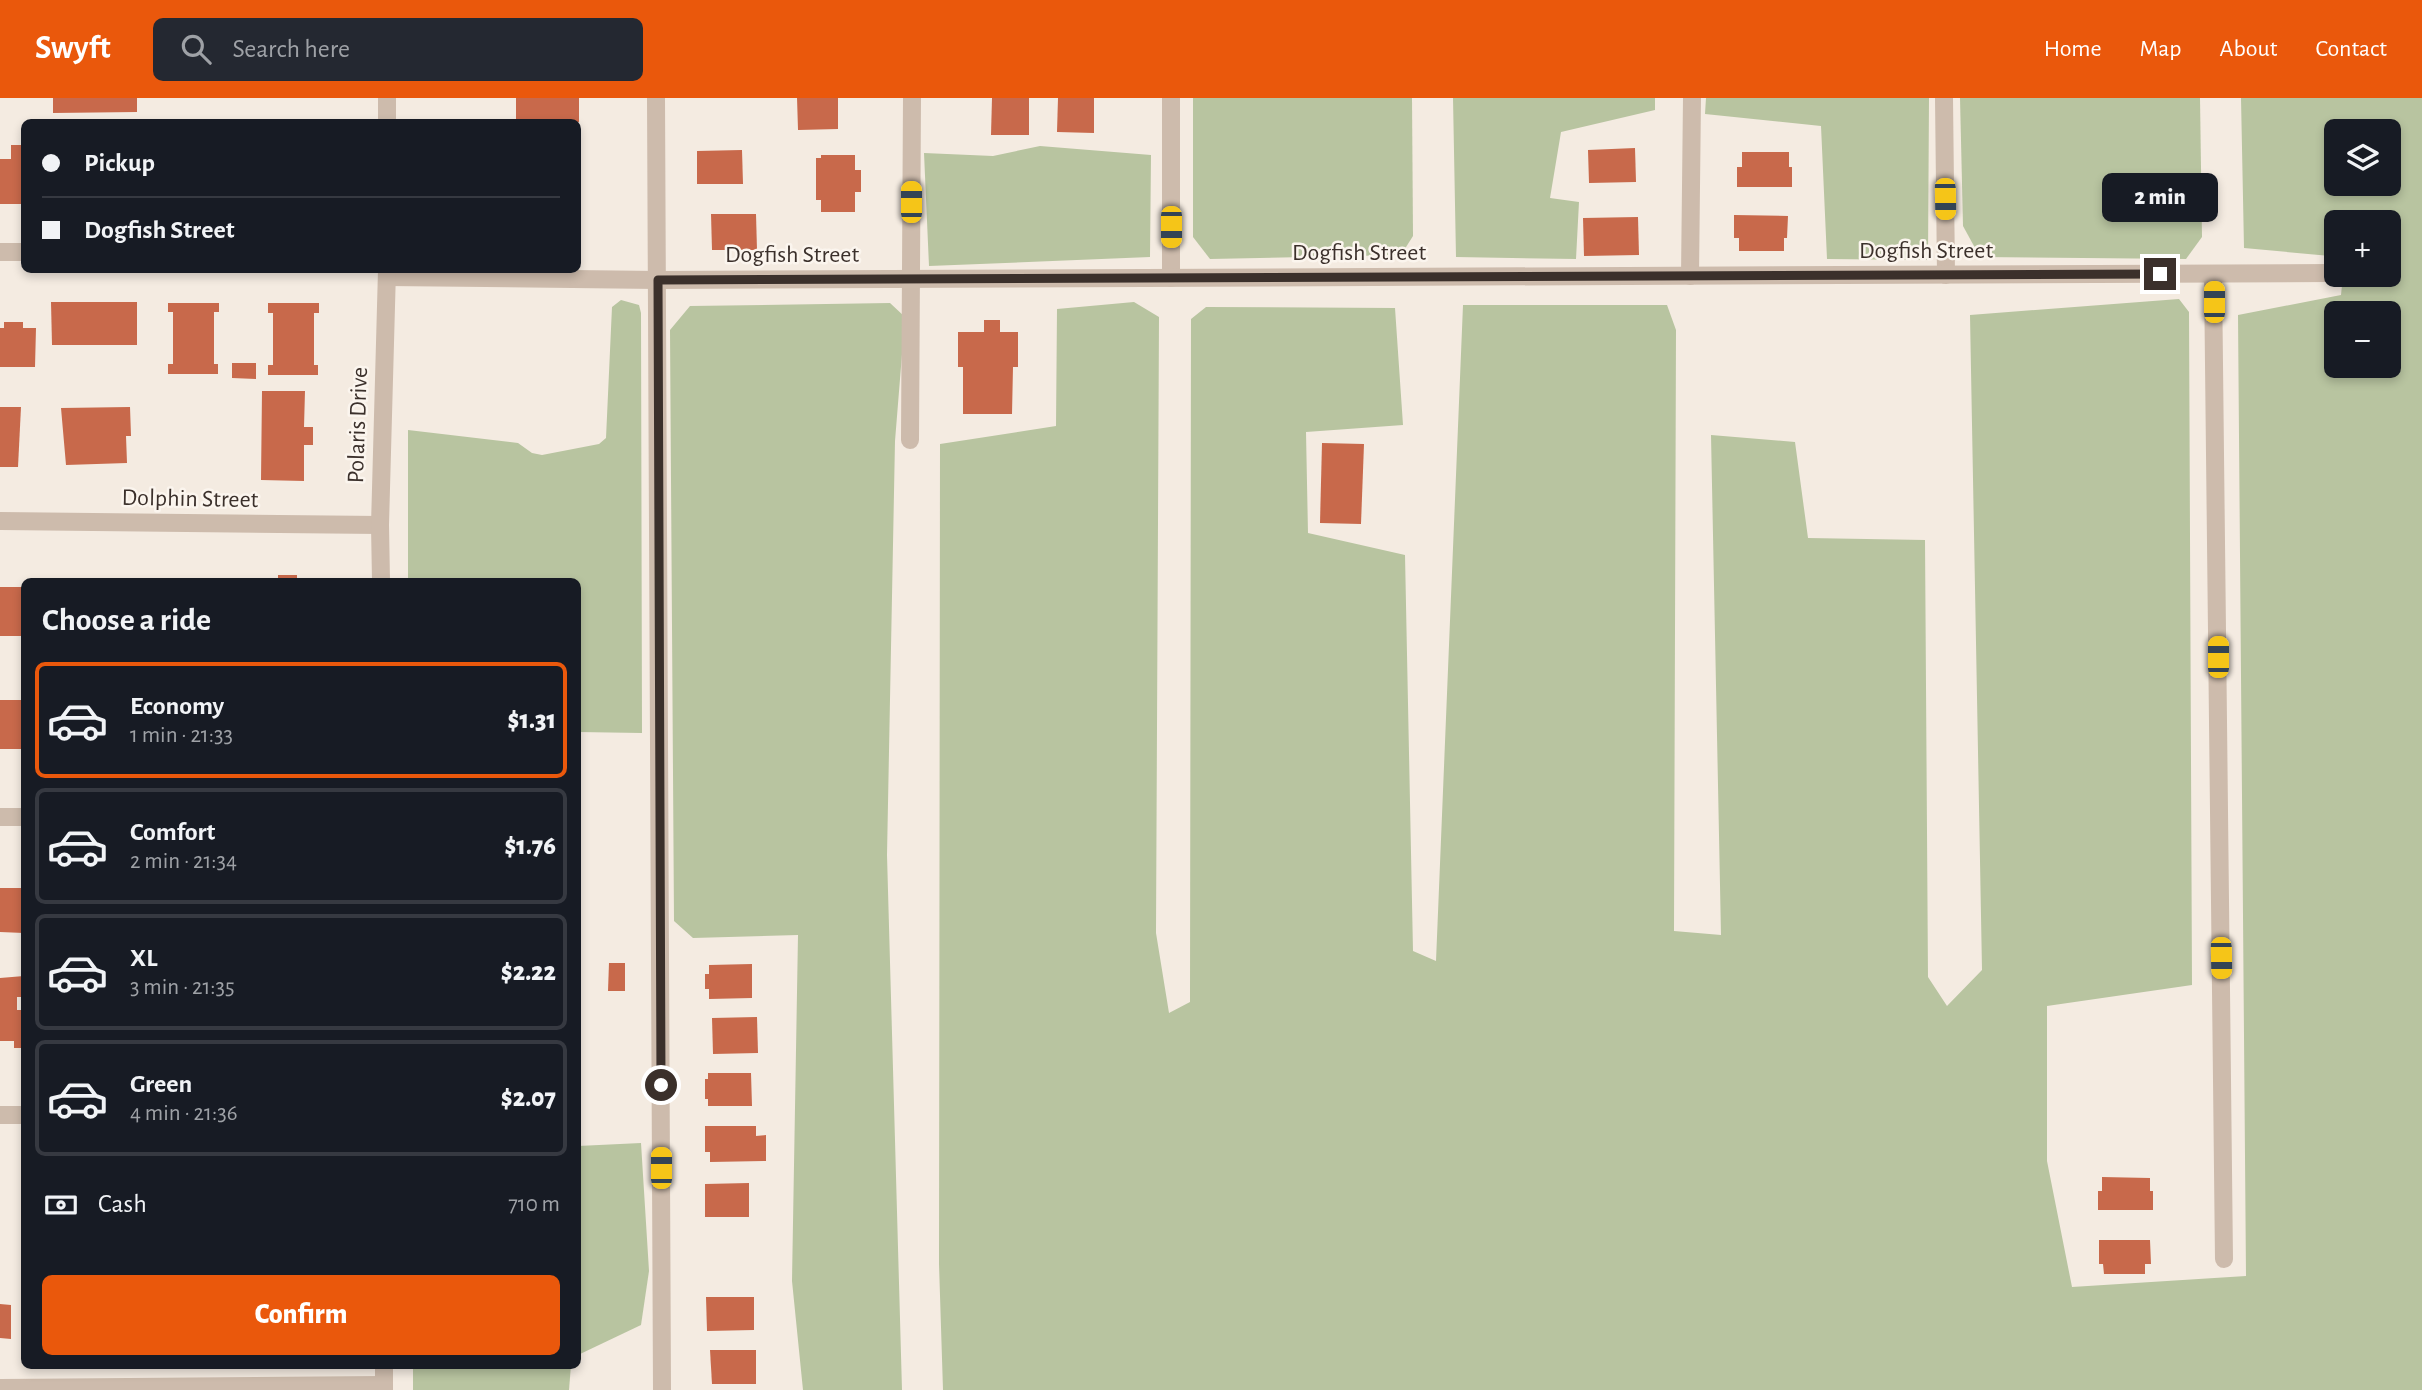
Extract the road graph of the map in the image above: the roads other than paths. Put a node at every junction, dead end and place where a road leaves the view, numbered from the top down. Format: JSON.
{"nodes":[{"id":1,"x":387,"y":98,"type":"edge"},
{"id":2,"x":656,"y":98,"type":"edge"},
{"id":3,"x":912,"y":98,"type":"edge"},
{"id":4,"x":1171,"y":98,"type":"edge"},
{"id":5,"x":1692,"y":98,"type":"edge"},
{"id":6,"x":1944,"y":98,"type":"edge"},
{"id":7,"x":387,"y":119,"type":"edge"},
{"id":8,"x":0,"y":252,"type":"edge"},
{"id":9,"x":21,"y":252,"type":"edge"},
{"id":10,"x":387,"y":273,"type":"edge"},
{"id":11,"x":2214,"y":274,"type":"junction"},
{"id":12,"x":2324,"y":274,"type":"edge"},
{"id":13,"x":1946,"y":275,"type":"junction"},
{"id":14,"x":1690,"y":276,"type":"junction"},
{"id":15,"x":1171,"y":278,"type":"junction"},
{"id":16,"x":911,"y":279,"type":"junction"},
{"id":17,"x":658,"y":280,"type":"junction"},
{"id":18,"x":910,"y":440,"type":"dead end"},
{"id":19,"x":0,"y":522,"type":"edge"},
{"id":20,"x":380,"y":525,"type":"junction"},
{"id":21,"x":381,"y":578,"type":"edge"},
{"id":22,"x":0,"y":817,"type":"edge"},
{"id":23,"x":21,"y":817,"type":"edge"},
{"id":24,"x":0,"y":1115,"type":"edge"},
{"id":25,"x":21,"y":1115,"type":"edge"},
{"id":26,"x":2224,"y":1259,"type":"dead end"},
{"id":27,"x":384,"y":1369,"type":"edge"},
{"id":28,"x":384,"y":1387,"type":"edge"},
{"id":29,"x":0,"y":1388,"type":"edge"},
{"id":30,"x":662,"y":1390,"type":"edge"}],
"edges":[{"from":1,"to":7,"type":"street"},
{"from":2,"to":17,"type":"street"},
{"from":3,"to":16,"type":"street"},
{"from":4,"to":15,"type":"street"},
{"from":5,"to":14,"type":"street"},
{"from":6,"to":13,"type":"street"},
{"from":8,"to":9,"type":"street"},
{"from":10,"to":17,"type":"street","name":"Dogfish Street"},
{"from":10,"to":20,"type":"street","name":"Polaris Drive"},
{"from":11,"to":12,"type":"street","name":"Dogfish Street"},
{"from":11,"to":13,"type":"street","name":"Dogfish Street"},
{"from":11,"to":26,"type":"street"},
{"from":13,"to":14,"type":"street","name":"Dogfish Street"},
{"from":14,"to":15,"type":"street","name":"Dogfish Street"},
{"from":15,"to":16,"type":"street","name":"Dogfish Street"},
{"from":16,"to":17,"type":"street","name":"Dogfish Street"},
{"from":16,"to":18,"type":"street"},
{"from":17,"to":30,"type":"street"},
{"from":19,"to":20,"type":"street","name":"Dolphin Street"},
{"from":20,"to":21,"type":"street","name":"Polaris Drive"},
{"from":22,"to":23,"type":"street"},
{"from":24,"to":25,"type":"street"},
{"from":27,"to":28,"type":"street"},
{"from":28,"to":29,"type":"street"}]}
